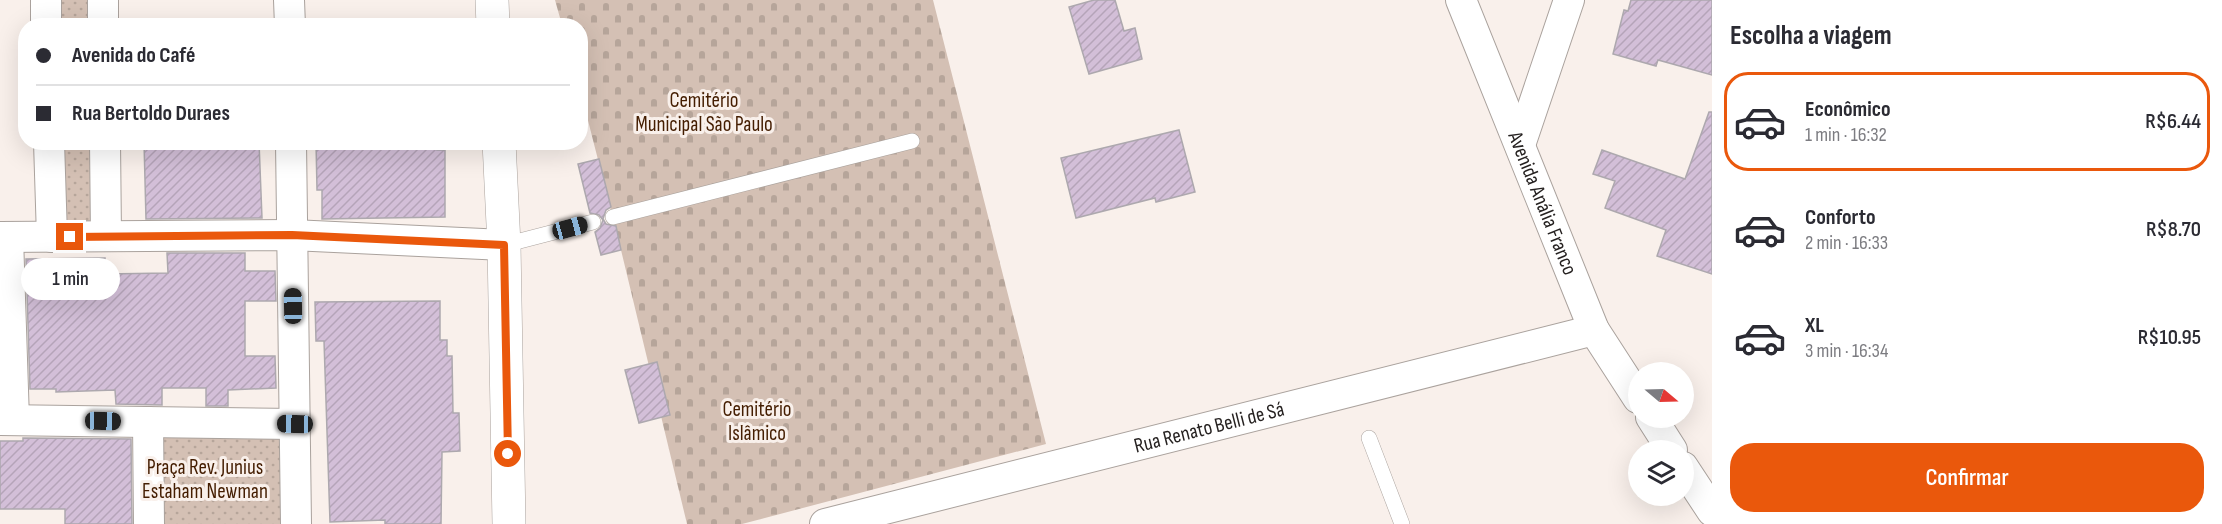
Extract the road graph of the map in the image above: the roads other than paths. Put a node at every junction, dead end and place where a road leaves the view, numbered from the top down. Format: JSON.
{"nodes":[{"id":1,"x":45,"y":0,"type":"edge"},
{"id":2,"x":103,"y":0,"type":"edge"},
{"id":3,"x":289,"y":0,"type":"edge"},
{"id":4,"x":492,"y":0,"type":"edge"},
{"id":5,"x":1461,"y":0,"type":"edge"},
{"id":6,"x":1569,"y":0,"type":"edge"},
{"id":7,"x":46,"y":18,"type":"edge"},
{"id":8,"x":103,"y":18,"type":"edge"},
{"id":9,"x":290,"y":18,"type":"edge"},
{"id":10,"x":493,"y":18,"type":"edge"},
{"id":11,"x":912,"y":141,"type":"dead end"},
{"id":12,"x":1520,"y":145,"type":"junction"},
{"id":13,"x":49,"y":150,"type":"edge"},
{"id":14,"x":105,"y":150,"type":"edge"},
{"id":15,"x":291,"y":150,"type":"edge"},
{"id":16,"x":499,"y":150,"type":"edge"},
{"id":17,"x":613,"y":217,"type":"dead end"},
{"id":18,"x":593,"y":222,"type":"dead end"},
{"id":19,"x":292,"y":235,"type":"junction"},
{"id":20,"x":106,"y":236,"type":"junction"},
{"id":21,"x":4,"y":237,"type":"edge"},
{"id":22,"x":52,"y":237,"type":"junction"},
{"id":23,"x":504,"y":245,"type":"junction"},
{"id":24,"x":1594,"y":330,"type":"junction"},
{"id":25,"x":1628,"y":383,"type":"edge"},
{"id":26,"x":7,"y":420,"type":"edge"},
{"id":27,"x":148,"y":422,"type":"junction"},
{"id":28,"x":295,"y":424,"type":"junction"},
{"id":29,"x":1369,"y":438,"type":"dead end"},
{"id":30,"x":1694,"y":483,"type":"edge"},
{"id":31,"x":1712,"y":510,"type":"edge"},
{"id":32,"x":149,"y":524,"type":"edge"},
{"id":33,"x":296,"y":524,"type":"edge"},
{"id":34,"x":509,"y":524,"type":"edge"},
{"id":35,"x":825,"y":524,"type":"edge"},
{"id":36,"x":1402,"y":524,"type":"edge"}],
"edges":[{"from":1,"to":7,"type":"street"},
{"from":2,"to":8,"type":"street"},
{"from":3,"to":9,"type":"street"},
{"from":4,"to":10,"type":"street"},
{"from":5,"to":12,"type":"street","name":"Avenida Anália Franco"},
{"from":6,"to":12,"type":"street"},
{"from":11,"to":17,"type":"lane"},
{"from":12,"to":24,"type":"street","name":"Avenida Anália Franco"},
{"from":13,"to":22,"type":"street"},
{"from":14,"to":20,"type":"street"},
{"from":15,"to":19,"type":"street"},
{"from":16,"to":23,"type":"street"},
{"from":18,"to":23,"type":"lane"},
{"from":19,"to":20,"type":"street"},
{"from":19,"to":23,"type":"street"},
{"from":19,"to":28,"type":"street"},
{"from":20,"to":22,"type":"street"},
{"from":21,"to":22,"type":"street"},
{"from":21,"to":26,"type":"street"},
{"from":23,"to":34,"type":"street"},
{"from":24,"to":25,"type":"street","name":"Avenida Anália Franco"},
{"from":24,"to":35,"type":"street","name":"Rua Renato Belli de Sá"},
{"from":26,"to":27,"type":"street"},
{"from":27,"to":28,"type":"street"},
{"from":27,"to":32,"type":"street"},
{"from":28,"to":33,"type":"street"},
{"from":29,"to":36,"type":"lane"},
{"from":30,"to":31,"type":"street"}]}
